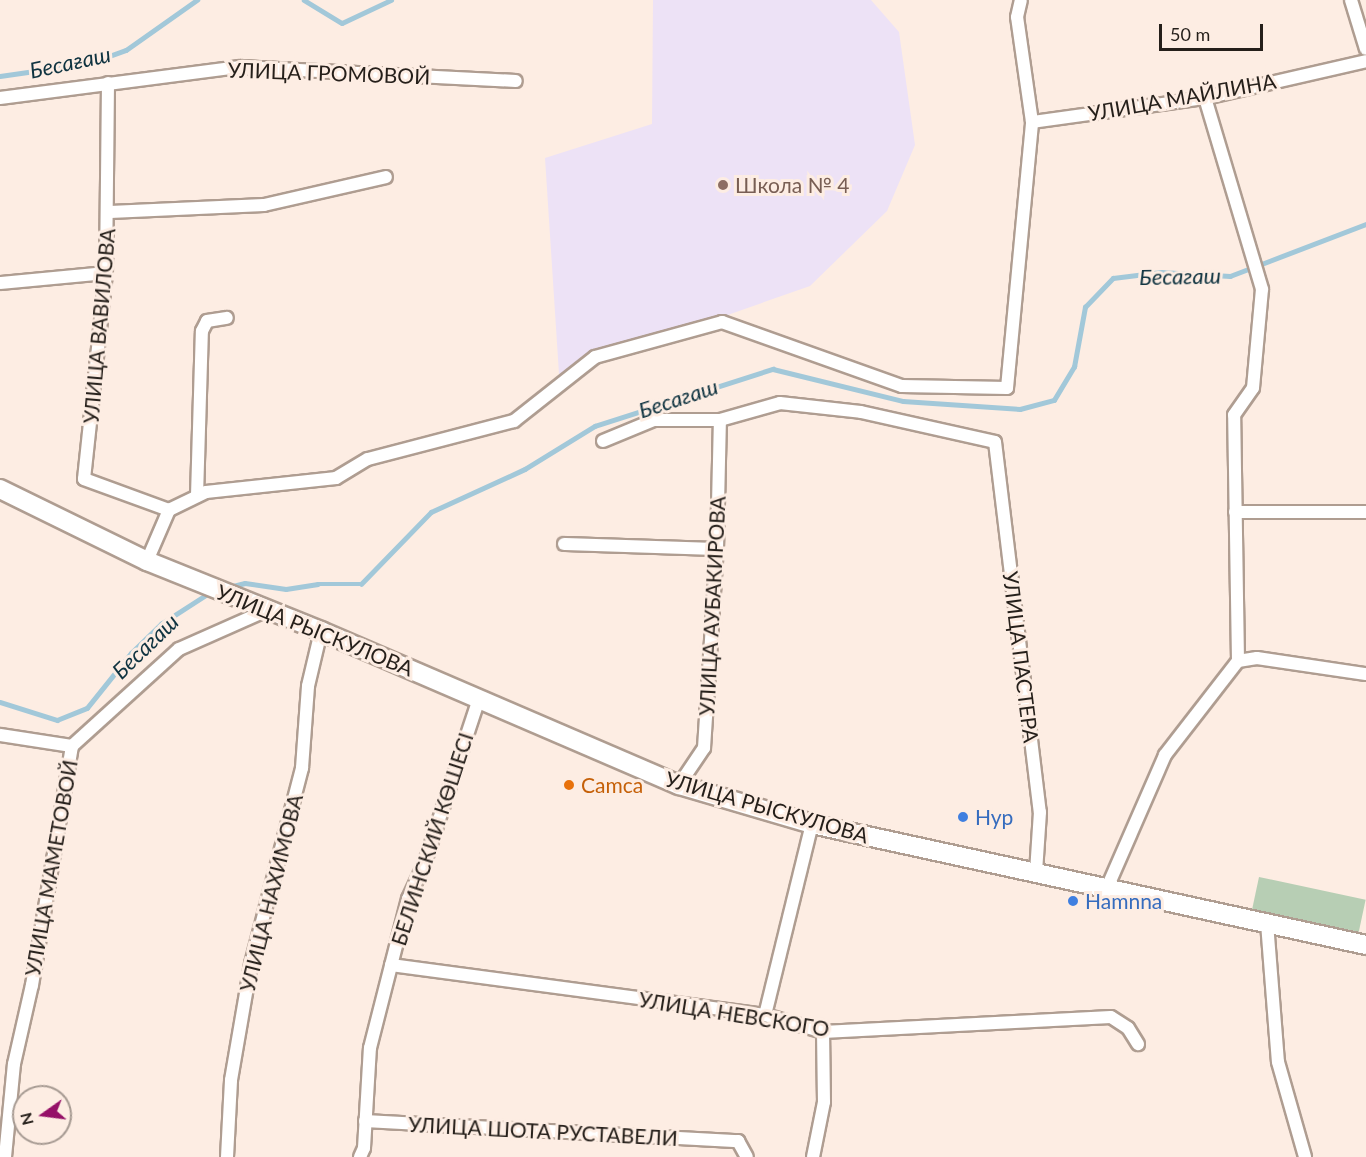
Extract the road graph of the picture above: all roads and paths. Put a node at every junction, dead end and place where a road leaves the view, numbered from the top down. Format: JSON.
{"nodes":[{"id":1,"x":1021,"y":0,"type":"edge"},
{"id":2,"x":1352,"y":0,"type":"edge"},
{"id":3,"x":1366,"y":49,"type":"edge"},
{"id":4,"x":1366,"y":61,"type":"edge"},
{"id":5,"x":516,"y":81,"type":"dead end"},
{"id":6,"x":108,"y":83,"type":"junction"},
{"id":7,"x":0,"y":98,"type":"edge"},
{"id":8,"x":1205,"y":98,"type":"junction"},
{"id":9,"x":1032,"y":122,"type":"junction"},
{"id":10,"x":386,"y":177,"type":"dead end"},
{"id":11,"x":110,"y":212,"type":"junction"},
{"id":12,"x":106,"y":273,"type":"junction"},
{"id":13,"x":0,"y":283,"type":"edge"},
{"id":14,"x":227,"y":318,"type":"dead end"},
{"id":15,"x":720,"y":420,"type":"junction"},
{"id":16,"x":603,"y":441,"type":"dead end"},
{"id":17,"x":0,"y":489,"type":"edge"},
{"id":18,"x":198,"y":496,"type":"junction"},
{"id":19,"x":169,"y":510,"type":"junction"},
{"id":20,"x":1235,"y":512,"type":"junction"},
{"id":21,"x":1366,"y":512,"type":"edge"},
{"id":22,"x":564,"y":544,"type":"dead end"},
{"id":23,"x":717,"y":549,"type":"junction"},
{"id":24,"x":147,"y":561,"type":"junction"},
{"id":25,"x":267,"y":610,"type":"junction"},
{"id":26,"x":321,"y":631,"type":"junction"},
{"id":27,"x":1238,"y":661,"type":"junction"},
{"id":28,"x":1366,"y":674,"type":"edge"},
{"id":29,"x":479,"y":699,"type":"junction"},
{"id":30,"x":0,"y":735,"type":"edge"},
{"id":31,"x":72,"y":746,"type":"junction"},
{"id":32,"x":680,"y":785,"type":"junction"},
{"id":33,"x":812,"y":824,"type":"junction"},
{"id":34,"x":1036,"y":873,"type":"junction"},
{"id":35,"x":1107,"y":888,"type":"junction"},
{"id":36,"x":1267,"y":923,"type":"junction"},
{"id":37,"x":1366,"y":945,"type":"edge"},
{"id":38,"x":391,"y":964,"type":"junction"},
{"id":39,"x":765,"y":1015,"type":"junction"},
{"id":40,"x":823,"y":1032,"type":"junction"},
{"id":41,"x":1138,"y":1044,"type":"dead end"},
{"id":42,"x":365,"y":1121,"type":"junction"},
{"id":43,"x":5,"y":1157,"type":"edge"},
{"id":44,"x":227,"y":1157,"type":"edge"},
{"id":45,"x":360,"y":1157,"type":"edge"},
{"id":46,"x":747,"y":1157,"type":"edge"},
{"id":47,"x":813,"y":1157,"type":"edge"},
{"id":48,"x":1305,"y":1157,"type":"edge"}],
"edges":[{"from":1,"to":9,"type":"street"},
{"from":2,"to":3,"type":"street"},
{"from":4,"to":8,"type":"street","name":"УЛИЦА МАЙЛИНА"},
{"from":5,"to":6,"type":"street","name":"УЛИЦА ГРОМОВОЙ"},
{"from":6,"to":7,"type":"street","name":"УЛИЦА ГРОМОВОЙ"},
{"from":6,"to":11,"type":"street","name":"УЛИЦА ВАВИЛОВА"},
{"from":8,"to":9,"type":"street","name":"УЛИЦА МАЙЛИНА"},
{"from":8,"to":20,"type":"street"},
{"from":9,"to":18,"type":"street"},
{"from":10,"to":11,"type":"street"},
{"from":11,"to":12,"type":"street","name":"УЛИЦА ВАВИЛОВА"},
{"from":12,"to":13,"type":"street"},
{"from":12,"to":19,"type":"street","name":"УЛИЦА ВАВИЛОВА"},
{"from":14,"to":18,"type":"street"},
{"from":15,"to":16,"type":"street"},
{"from":15,"to":23,"type":"street","name":"УЛИЦА АУБАКИРОВА"},
{"from":15,"to":34,"type":"street","name":"УЛИЦА ПАСТЕРА"},
{"from":17,"to":24,"type":"main road","name":"УЛИЦА РЫСКУЛОВА"},
{"from":18,"to":19,"type":"street"},
{"from":19,"to":24,"type":"street"},
{"from":20,"to":21,"type":"street"},
{"from":20,"to":27,"type":"street"},
{"from":22,"to":23,"type":"street"},
{"from":23,"to":32,"type":"street","name":"УЛИЦА АУБАКИРОВА"},
{"from":24,"to":25,"type":"main road","name":"УЛИЦА РЫСКУЛОВА"},
{"from":25,"to":26,"type":"main road","name":"УЛИЦА РЫСКУЛОВА"},
{"from":25,"to":31,"type":"street","name":"УЛИЦА МАМЕТОВОЙ"},
{"from":26,"to":29,"type":"main road","name":"УЛИЦА РЫСКУЛОВА"},
{"from":26,"to":44,"type":"street","name":"УЛИЦА НАХИМОВА"},
{"from":27,"to":28,"type":"street"},
{"from":27,"to":35,"type":"street"},
{"from":29,"to":32,"type":"main road","name":"УЛИЦА РЫСКУЛОВА"},
{"from":29,"to":38,"type":"street","name":"БЕЛИНСКИЙ КӨШЕСI"},
{"from":30,"to":31,"type":"street"},
{"from":31,"to":43,"type":"street","name":"УЛИЦА МАМЕТОВОЙ"},
{"from":32,"to":33,"type":"main road","name":"УЛИЦА РЫСКУЛОВА"},
{"from":33,"to":34,"type":"main road","name":"УЛИЦА РЫСКУЛОВА"},
{"from":33,"to":39,"type":"street"},
{"from":34,"to":35,"type":"main road","name":"УЛИЦА РЫСКУЛОВА"},
{"from":35,"to":36,"type":"main road","name":"УЛИЦА РЫСКУЛОВА"},
{"from":36,"to":37,"type":"main road","name":"УЛИЦА РЫСКУЛОВА"},
{"from":36,"to":48,"type":"street"},
{"from":38,"to":39,"type":"street","name":"УЛИЦА НЕВСКОГО"},
{"from":38,"to":42,"type":"street","name":"БЕЛИНСКИЙ КӨШЕСI"},
{"from":39,"to":40,"type":"street","name":"УЛИЦА НЕВСКОГО"},
{"from":40,"to":41,"type":"street","name":"УЛИЦА НЕВСКОГО"},
{"from":40,"to":47,"type":"street"},
{"from":42,"to":45,"type":"street"},
{"from":42,"to":46,"type":"street","name":"УЛИЦА ШОТА РУСТАВЕЛИ"}]}
